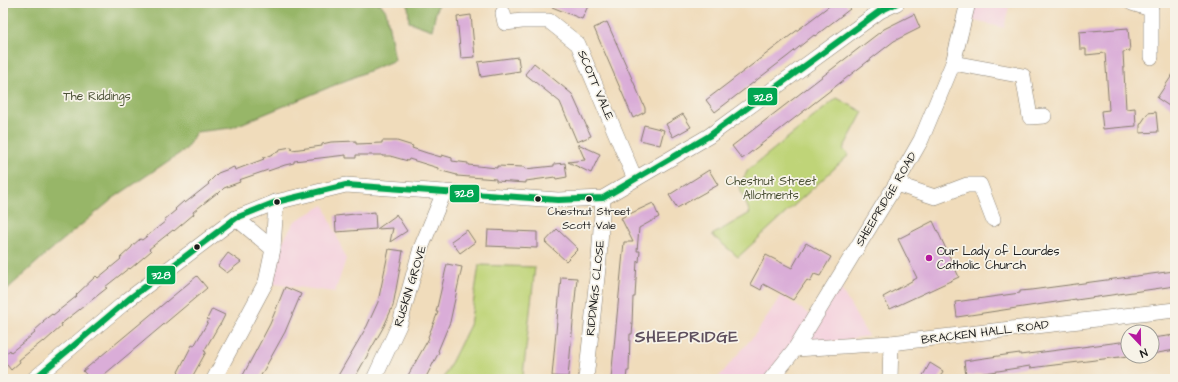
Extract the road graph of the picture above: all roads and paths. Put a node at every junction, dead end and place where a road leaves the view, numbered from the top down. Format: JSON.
{"nodes":[{"id":1,"x":897,"y":3,"type":"edge"},
{"id":2,"x":968,"y":3,"type":"edge"},
{"id":3,"x":1132,"y":3,"type":"edge"},
{"id":4,"x":1157,"y":6,"type":"edge"},
{"id":5,"x":504,"y":23,"type":"dead end"},
{"id":6,"x":1151,"y":57,"type":"dead end"},
{"id":7,"x":953,"y":63,"type":"junction"},
{"id":8,"x":1030,"y":118,"type":"dead end"},
{"id":9,"x":635,"y":179,"type":"junction"},
{"id":10,"x":896,"y":184,"type":"junction"},
{"id":11,"x":444,"y":192,"type":"junction"},
{"id":12,"x":604,"y":198,"type":"junction"},
{"id":13,"x":276,"y":202,"type":"junction"},
{"id":14,"x":236,"y":218,"type":"junction"},
{"id":15,"x":993,"y":219,"type":"dead end"},
{"id":16,"x":273,"y":249,"type":"junction"},
{"id":17,"x":1175,"y":310,"type":"edge"},
{"id":18,"x":891,"y":343,"type":"junction"},
{"id":19,"x":795,"y":349,"type":"junction"},
{"id":20,"x":34,"y":379,"type":"edge"},
{"id":21,"x":214,"y":379,"type":"edge"},
{"id":22,"x":374,"y":379,"type":"edge"},
{"id":23,"x":586,"y":379,"type":"edge"},
{"id":24,"x":771,"y":379,"type":"edge"},
{"id":25,"x":890,"y":379,"type":"edge"}],
"edges":[{"from":1,"to":9,"type":"street"},
{"from":2,"to":7,"type":"street","name":"SHEEPRIDGE ROAD"},
{"from":3,"to":4,"type":"street"},
{"from":4,"to":6,"type":"street"},
{"from":5,"to":9,"type":"street","name":"SCOTT VALE"},
{"from":7,"to":8,"type":"street"},
{"from":7,"to":10,"type":"street","name":"SHEEPRIDGE ROAD"},
{"from":9,"to":12,"type":"street"},
{"from":10,"to":15,"type":"street"},
{"from":10,"to":19,"type":"street","name":"SHEEPRIDGE ROAD"},
{"from":11,"to":12,"type":"street"},
{"from":11,"to":13,"type":"street"},
{"from":11,"to":22,"type":"street","name":"RUSKIN GROVE"},
{"from":12,"to":23,"type":"street","name":"RIDDINGS CLOSE"},
{"from":13,"to":14,"type":"street"},
{"from":13,"to":16,"type":"street"},
{"from":14,"to":16,"type":"street"},
{"from":14,"to":20,"type":"street"},
{"from":16,"to":21,"type":"street"},
{"from":17,"to":18,"type":"street","name":"BRACKEN HALL ROAD"},
{"from":18,"to":19,"type":"street","name":"BRACKEN HALL ROAD"},
{"from":18,"to":25,"type":"street"},
{"from":19,"to":24,"type":"street","name":"SHEEPRIDGE ROAD"}]}
